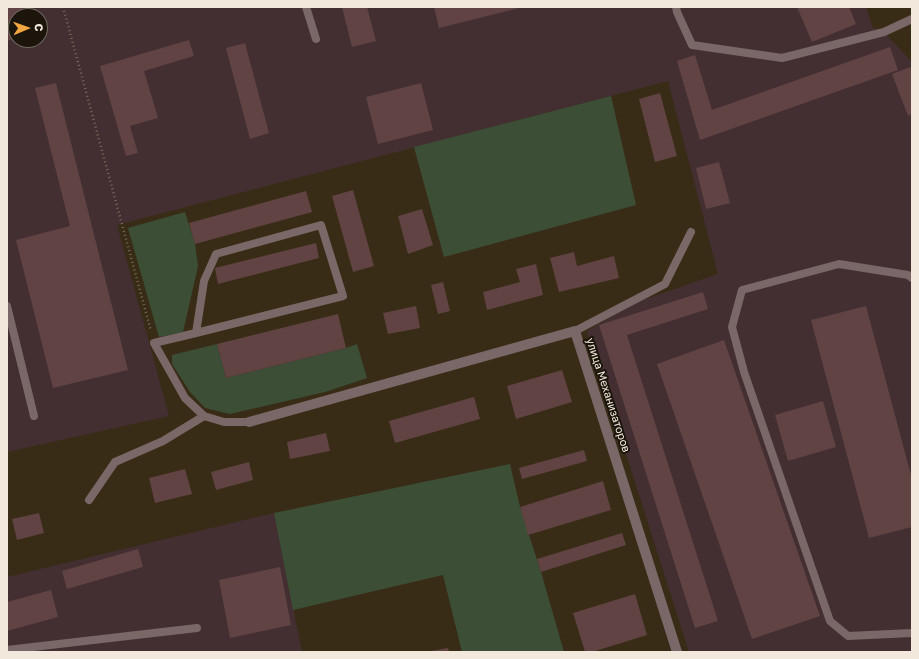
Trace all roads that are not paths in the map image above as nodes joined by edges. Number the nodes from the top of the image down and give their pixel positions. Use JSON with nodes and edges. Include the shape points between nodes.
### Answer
{"nodes":[{"id":1,"x":306,"y":7,"type":"edge"},
{"id":2,"x":676,"y":7,"type":"edge"},
{"id":3,"x":912,"y":19,"type":"edge"},
{"id":4,"x":316,"y":39,"type":"dead end"},
{"id":5,"x":691,"y":232,"type":"dead end"},
{"id":6,"x":912,"y":278,"type":"edge"},
{"id":7,"x":7,"y":306,"type":"edge"},
{"id":8,"x":575,"y":331,"type":"junction"},
{"id":9,"x":196,"y":333,"type":"junction"},
{"id":10,"x":34,"y":416,"type":"dead end"},
{"id":11,"x":204,"y":416,"type":"junction"},
{"id":12,"x":249,"y":422,"type":"joint"},
{"id":13,"x":89,"y":500,"type":"dead end"},
{"id":14,"x":197,"y":628,"type":"dead end"},
{"id":15,"x":912,"y":633,"type":"edge"},
{"id":16,"x":7,"y":650,"type":"edge"},
{"id":17,"x":677,"y":652,"type":"edge"}],
"edges":[{"from":1,"to":4,"type":"lane"},
{"from":2,"to":3,"type":"lane","via":[[692,45],[782,58],[884,32]]},
{"from":5,"to":8,"type":"lane","via":[[665,284]]},
{"from":6,"to":15,"type":"lane","via":[[908,275],[839,264],[742,290],[732,327],[744,372],[830,621],[848,636]]},
{"from":7,"to":10,"type":"lane"},
{"from":8,"to":12,"type":"street","name":"улица Механизаторов"},
{"from":8,"to":17,"type":"street","name":"улица Механизаторов"},
{"from":9,"to":9,"type":"lane","via":[[343,296],[321,225],[216,254],[204,281]]},
{"from":9,"to":11,"type":"lane","via":[[154,343],[185,398]]},
{"from":11,"to":12,"type":"lane","via":[[224,422]]},
{"from":11,"to":13,"type":"lane","via":[[163,441],[115,462]]},
{"from":14,"to":16,"type":"lane"}]}
